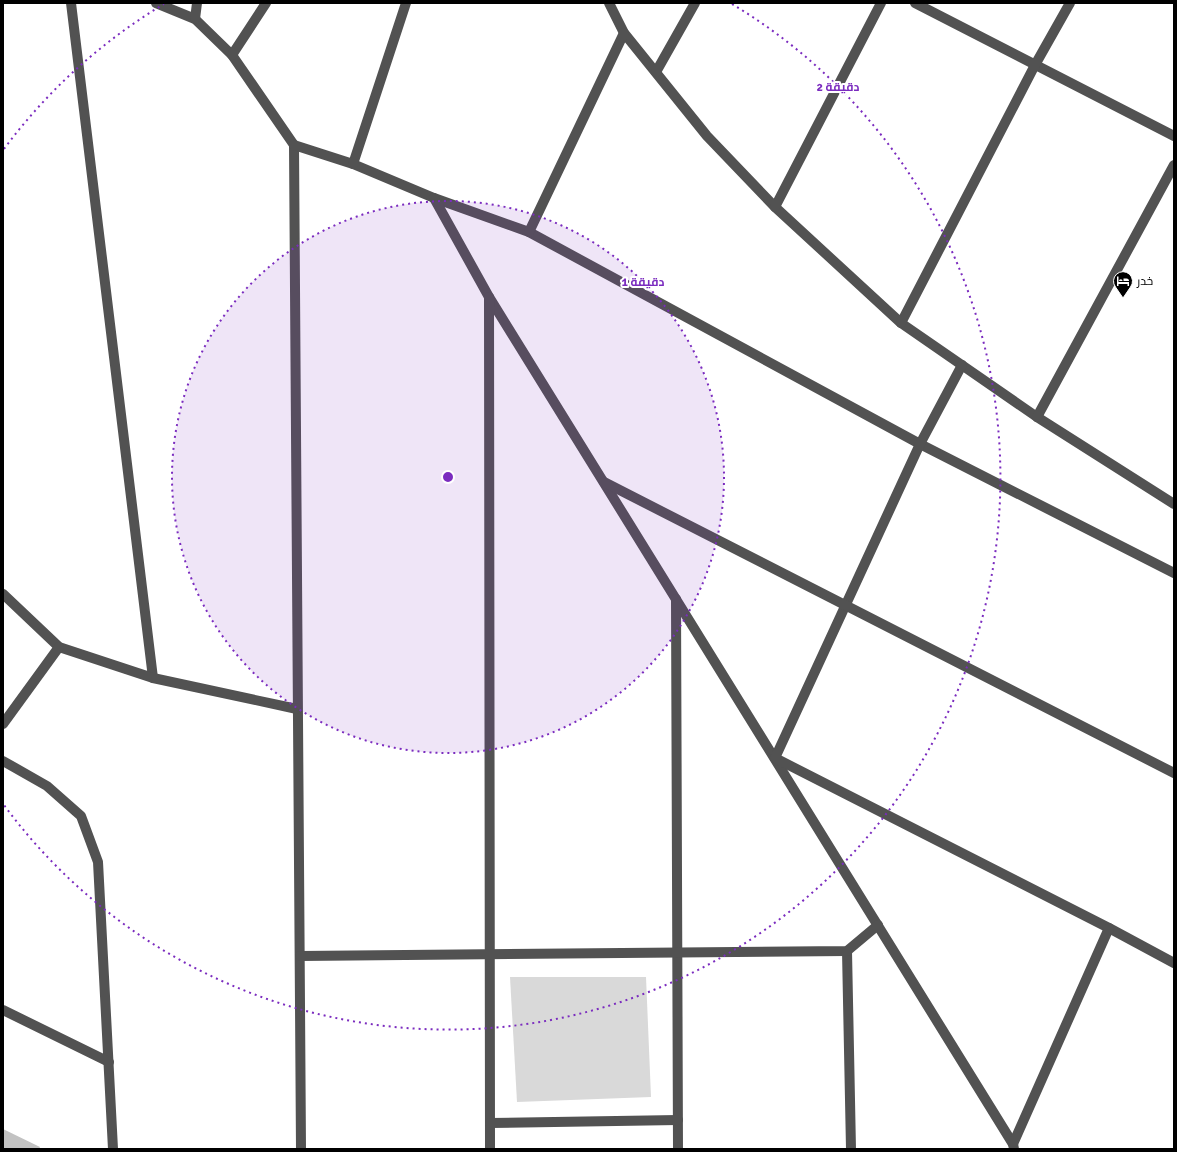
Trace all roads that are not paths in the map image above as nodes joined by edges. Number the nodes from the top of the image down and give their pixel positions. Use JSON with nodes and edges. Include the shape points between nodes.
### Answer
{"nodes":[{"id":1,"x":71,"y":3,"type":"edge"},
{"id":2,"x":156,"y":3,"type":"edge"},
{"id":3,"x":197,"y":3,"type":"edge"},
{"id":4,"x":266,"y":3,"type":"edge"},
{"id":5,"x":406,"y":3,"type":"edge"},
{"id":6,"x":609,"y":3,"type":"edge"},
{"id":7,"x":695,"y":3,"type":"edge"},
{"id":8,"x":881,"y":3,"type":"edge"},
{"id":9,"x":915,"y":3,"type":"edge"},
{"id":10,"x":1070,"y":3,"type":"edge"},
{"id":11,"x":195,"y":19,"type":"junction"},
{"id":12,"x":624,"y":33,"type":"junction"},
{"id":13,"x":232,"y":55,"type":"junction"},
{"id":14,"x":1035,"y":64,"type":"junction"},
{"id":15,"x":656,"y":72,"type":"junction"},
{"id":16,"x":1174,"y":136,"type":"edge"},
{"id":17,"x":294,"y":145,"type":"junction"},
{"id":18,"x":354,"y":164,"type":"junction"},
{"id":19,"x":1174,"y":165,"type":"edge"},
{"id":20,"x":434,"y":198,"type":"junction"},
{"id":21,"x":775,"y":207,"type":"junction"},
{"id":22,"x":529,"y":232,"type":"junction"},
{"id":23,"x":488,"y":296,"type":"junction"},
{"id":24,"x":901,"y":323,"type":"junction"},
{"id":25,"x":962,"y":365,"type":"junction"},
{"id":26,"x":1037,"y":417,"type":"junction"},
{"id":27,"x":920,"y":444,"type":"junction"},
{"id":28,"x":603,"y":481,"type":"junction"},
{"id":29,"x":1174,"y":504,"type":"edge"},
{"id":30,"x":1174,"y":573,"type":"edge"},
{"id":31,"x":3,"y":594,"type":"edge"},
{"id":32,"x":676,"y":598,"type":"junction"},
{"id":33,"x":846,"y":606,"type":"junction"},
{"id":34,"x":59,"y":647,"type":"junction"},
{"id":35,"x":153,"y":678,"type":"junction"},
{"id":36,"x":296,"y":709,"type":"junction"},
{"id":37,"x":3,"y":724,"type":"edge"},
{"id":38,"x":775,"y":758,"type":"junction"},
{"id":39,"x":3,"y":761,"type":"edge"},
{"id":40,"x":1174,"y":773,"type":"edge"},
{"id":41,"x":878,"y":925,"type":"junction"},
{"id":42,"x":1109,"y":928,"type":"junction"},
{"id":43,"x":847,"y":951,"type":"junction"},
{"id":44,"x":676,"y":952,"type":"junction"},
{"id":45,"x":488,"y":954,"type":"junction"},
{"id":46,"x":300,"y":956,"type":"junction"},
{"id":47,"x":1174,"y":963,"type":"edge"},
{"id":48,"x":3,"y":1010,"type":"edge"},
{"id":49,"x":109,"y":1062,"type":"junction"},
{"id":50,"x":678,"y":1120,"type":"junction"},
{"id":51,"x":490,"y":1123,"type":"junction"},
{"id":52,"x":1014,"y":1147,"type":"edge"},
{"id":53,"x":113,"y":1149,"type":"edge"},
{"id":54,"x":301,"y":1149,"type":"edge"},
{"id":55,"x":490,"y":1149,"type":"edge"},
{"id":56,"x":678,"y":1149,"type":"edge"},
{"id":57,"x":851,"y":1149,"type":"edge"}],
"edges":[{"from":1,"to":35,"type":"street"},
{"from":2,"to":11,"type":"street"},
{"from":3,"to":11,"type":"street"},
{"from":4,"to":13,"type":"street"},
{"from":5,"to":18,"type":"street"},
{"from":6,"to":12,"type":"street"},
{"from":7,"to":15,"type":"street"},
{"from":8,"to":21,"type":"street"},
{"from":9,"to":14,"type":"street"},
{"from":10,"to":14,"type":"street"},
{"from":11,"to":13,"type":"street"},
{"from":12,"to":15,"type":"street"},
{"from":12,"to":22,"type":"street"},
{"from":13,"to":17,"type":"street"},
{"from":14,"to":16,"type":"street"},
{"from":14,"to":24,"type":"street"},
{"from":15,"to":21,"type":"street","via":[[707,136]]},
{"from":17,"to":18,"type":"street"},
{"from":17,"to":36,"type":"street"},
{"from":18,"to":20,"type":"street"},
{"from":19,"to":26,"type":"street"},
{"from":20,"to":22,"type":"street"},
{"from":20,"to":23,"type":"street"},
{"from":21,"to":24,"type":"street"},
{"from":22,"to":27,"type":"street"},
{"from":23,"to":28,"type":"street"},
{"from":23,"to":45,"type":"street"},
{"from":24,"to":25,"type":"street"},
{"from":25,"to":26,"type":"street"},
{"from":25,"to":27,"type":"street"},
{"from":26,"to":29,"type":"street"},
{"from":27,"to":30,"type":"street"},
{"from":27,"to":33,"type":"street"},
{"from":28,"to":32,"type":"street"},
{"from":28,"to":33,"type":"street"},
{"from":31,"to":34,"type":"street"},
{"from":32,"to":38,"type":"street"},
{"from":32,"to":44,"type":"street"},
{"from":33,"to":38,"type":"street"},
{"from":33,"to":40,"type":"street"},
{"from":34,"to":35,"type":"street"},
{"from":34,"to":37,"type":"street"},
{"from":35,"to":36,"type":"street"},
{"from":36,"to":46,"type":"street"},
{"from":38,"to":41,"type":"street"},
{"from":38,"to":42,"type":"street"},
{"from":39,"to":49,"type":"street","via":[[47,786],[81,816],[98,862]]},
{"from":41,"to":43,"type":"street"},
{"from":41,"to":52,"type":"street"},
{"from":42,"to":47,"type":"street"},
{"from":42,"to":52,"type":"street"},
{"from":43,"to":44,"type":"street"},
{"from":43,"to":57,"type":"street"},
{"from":44,"to":45,"type":"street"},
{"from":44,"to":50,"type":"street"},
{"from":45,"to":46,"type":"street"},
{"from":45,"to":51,"type":"street"},
{"from":46,"to":54,"type":"street"},
{"from":48,"to":49,"type":"street"},
{"from":49,"to":53,"type":"street"},
{"from":50,"to":51,"type":"street"},
{"from":50,"to":56,"type":"street"},
{"from":51,"to":55,"type":"street"}]}
